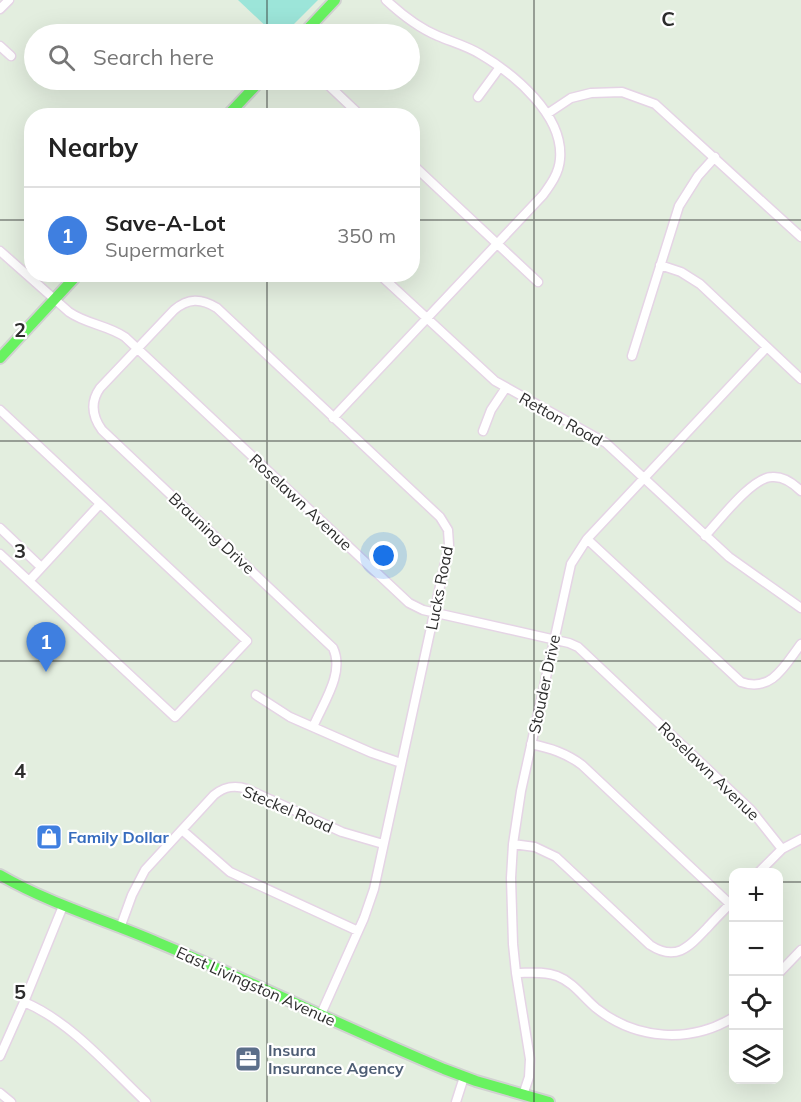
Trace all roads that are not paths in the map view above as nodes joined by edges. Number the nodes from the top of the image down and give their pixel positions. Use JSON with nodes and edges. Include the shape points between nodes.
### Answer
{"nodes":[{"id":1,"x":9,"y":0,"type":"edge"},
{"id":2,"x":335,"y":0,"type":"edge"},
{"id":3,"x":386,"y":0,"type":"edge"},
{"id":4,"x":0,"y":9,"type":"edge"},
{"id":5,"x":312,"y":24,"type":"edge"},
{"id":6,"x":418,"y":24,"type":"edge"},
{"id":7,"x":420,"y":26,"type":"edge"},
{"id":8,"x":0,"y":46,"type":"edge"},
{"id":9,"x":11,"y":56,"type":"dead end"},
{"id":10,"x":500,"y":67,"type":"junction"},
{"id":11,"x":252,"y":90,"type":"edge"},
{"id":12,"x":334,"y":90,"type":"edge"},
{"id":13,"x":478,"y":98,"type":"dead end"},
{"id":14,"x":235,"y":108,"type":"edge"},
{"id":15,"x":353,"y":108,"type":"edge"},
{"id":16,"x":547,"y":114,"type":"junction"},
{"id":17,"x":715,"y":157,"type":"junction"},
{"id":18,"x":420,"y":171,"type":"edge"},
{"id":19,"x":801,"y":237,"type":"edge"},
{"id":20,"x":497,"y":243,"type":"junction"},
{"id":21,"x":0,"y":251,"type":"edge"},
{"id":22,"x":660,"y":265,"type":"junction"},
{"id":23,"x":24,"y":273,"type":"edge"},
{"id":24,"x":34,"y":282,"type":"edge"},
{"id":25,"x":71,"y":282,"type":"edge"},
{"id":26,"x":388,"y":282,"type":"edge"},
{"id":27,"x":538,"y":282,"type":"dead end"},
{"id":28,"x":54,"y":300,"type":"junction"},
{"id":29,"x":426,"y":318,"type":"junction"},
{"id":30,"x":767,"y":347,"type":"junction"},
{"id":31,"x":138,"y":349,"type":"junction"},
{"id":32,"x":632,"y":356,"type":"dead end"},
{"id":33,"x":0,"y":358,"type":"edge"},
{"id":34,"x":801,"y":379,"type":"edge"},
{"id":35,"x":505,"y":389,"type":"junction"},
{"id":36,"x":0,"y":410,"type":"edge"},
{"id":37,"x":333,"y":418,"type":"junction"},
{"id":38,"x":483,"y":431,"type":"dead end"},
{"id":39,"x":644,"y":478,"type":"junction"},
{"id":40,"x":801,"y":491,"type":"edge"},
{"id":41,"x":100,"y":504,"type":"junction"},
{"id":42,"x":0,"y":528,"type":"edge"},
{"id":43,"x":705,"y":536,"type":"junction"},
{"id":44,"x":586,"y":539,"type":"junction"},
{"id":45,"x":0,"y":554,"type":"edge"},
{"id":46,"x":41,"y":567,"type":"junction"},
{"id":47,"x":29,"y":580,"type":"junction"},
{"id":48,"x":801,"y":608,"type":"edge"},
{"id":49,"x":434,"y":613,"type":"junction"},
{"id":50,"x":554,"y":640,"type":"junction"},
{"id":51,"x":801,"y":644,"type":"edge"},
{"id":52,"x":256,"y":695,"type":"dead end"},
{"id":53,"x":313,"y":727,"type":"junction"},
{"id":54,"x":531,"y":744,"type":"junction"},
{"id":55,"x":401,"y":763,"type":"junction"},
{"id":56,"x":182,"y":830,"type":"junction"},
{"id":57,"x":801,"y":838,"type":"edge"},
{"id":58,"x":383,"y":844,"type":"junction"},
{"id":59,"x":513,"y":844,"type":"junction"},
{"id":60,"x":782,"y":849,"type":"junction"},
{"id":61,"x":764,"y":868,"type":"edge"},
{"id":62,"x":0,"y":874,"type":"edge"},
{"id":63,"x":729,"y":899,"type":"edge"},
{"id":64,"x":729,"y":905,"type":"edge"},
{"id":65,"x":63,"y":906,"type":"junction"},
{"id":66,"x":120,"y":928,"type":"junction"},
{"id":67,"x":358,"y":931,"type":"junction"},
{"id":68,"x":801,"y":950,"type":"edge"},
{"id":69,"x":783,"y":969,"type":"edge"},
{"id":70,"x":516,"y":973,"type":"junction"},
{"id":71,"x":24,"y":1002,"type":"junction"},
{"id":72,"x":321,"y":1014,"type":"junction"},
{"id":73,"x":729,"y":1020,"type":"edge"},
{"id":74,"x":0,"y":1056,"type":"edge"},
{"id":75,"x":464,"y":1077,"type":"junction"},
{"id":76,"x":0,"y":1093,"type":"edge"},
{"id":77,"x":523,"y":1095,"type":"junction"},
{"id":78,"x":11,"y":1102,"type":"edge"},
{"id":79,"x":147,"y":1102,"type":"edge"},
{"id":80,"x":456,"y":1102,"type":"edge"},
{"id":81,"x":549,"y":1102,"type":"edge"}],
"edges":[{"from":1,"to":4,"type":"street"},
{"from":2,"to":5,"type":"main road"},
{"from":3,"to":6,"type":"street"},
{"from":7,"to":10,"type":"street"},
{"from":8,"to":9,"type":"street"},
{"from":10,"to":13,"type":"street"},
{"from":10,"to":16,"type":"street","via":[[529,90]]},
{"from":11,"to":14,"type":"main road"},
{"from":12,"to":15,"type":"street"},
{"from":16,"to":17,"type":"street","via":[[571,98],[591,93],[631,95],[655,104]]},
{"from":16,"to":20,"type":"street","via":[[557,135],[560,158],[555,178]]},
{"from":17,"to":19,"type":"street"},
{"from":17,"to":22,"type":"street","via":[[679,206]]},
{"from":18,"to":20,"type":"street"},
{"from":20,"to":27,"type":"street"},
{"from":20,"to":29,"type":"street"},
{"from":21,"to":23,"type":"street","name":"Roselawn Avenue"},
{"from":22,"to":30,"type":"street","via":[[695,280]]},
{"from":22,"to":32,"type":"street"},
{"from":24,"to":28,"type":"street","name":"Roselawn Avenue"},
{"from":25,"to":28,"type":"main road"},
{"from":26,"to":29,"type":"street","name":"Retton Road"},
{"from":28,"to":31,"type":"street","name":"Roselawn Avenue","via":[[79,319],[117,331]]},
{"from":28,"to":33,"type":"main road"},
{"from":29,"to":35,"type":"street","name":"Retton Road"},
{"from":29,"to":37,"type":"street"},
{"from":30,"to":34,"type":"street"},
{"from":30,"to":39,"type":"street","name":"Stouder Drive"},
{"from":31,"to":37,"type":"street","name":"Lucks Road","via":[[178,307],[191,300],[203,301],[217,308]]},
{"from":31,"to":49,"type":"street","name":"Roselawn Avenue","via":[[409,603]]},
{"from":31,"to":53,"type":"street","name":"Brauning Drive","via":[[96,394],[94,417],[102,430],[333,648],[337,656],[336,674]]},
{"from":35,"to":38,"type":"street"},
{"from":35,"to":39,"type":"street","name":"Retton Road","via":[[602,440]]},
{"from":36,"to":41,"type":"street"},
{"from":37,"to":49,"type":"street","name":"Lucks Road","via":[[448,530],[449,545]]},
{"from":39,"to":43,"type":"street","name":"Retton Road"},
{"from":39,"to":44,"type":"street","name":"Stouder Drive"},
{"from":40,"to":43,"type":"street","via":[[788,480],[765,478],[751,487]]},
{"from":41,"to":46,"type":"street"},
{"from":41,"to":47,"type":"street","via":[[247,641],[175,717]]},
{"from":42,"to":46,"type":"street"},
{"from":43,"to":48,"type":"street","name":"Retton Road"},
{"from":44,"to":50,"type":"street","name":"Stouder Drive","via":[[571,564]]},
{"from":44,"to":51,"type":"street","via":[[741,682],[766,683],[780,672]]},
{"from":45,"to":47,"type":"street"},
{"from":46,"to":47,"type":"street"},
{"from":49,"to":50,"type":"street","name":"Roselawn Avenue"},
{"from":49,"to":55,"type":"street","name":"Lucks Road"},
{"from":50,"to":54,"type":"street","name":"Stouder Drive"},
{"from":50,"to":60,"type":"street","name":"Roselawn Avenue","via":[[584,652],[736,795]]},
{"from":52,"to":53,"type":"street"},
{"from":53,"to":55,"type":"street"},
{"from":54,"to":59,"type":"street","name":"Stouder Drive"},
{"from":54,"to":63,"type":"street","via":[[558,750],[582,765]]},
{"from":55,"to":58,"type":"street","name":"Lucks Road"},
{"from":56,"to":58,"type":"street","name":"Steckel Road","via":[[214,795],[224,788],[236,787],[342,832]]},
{"from":56,"to":66,"type":"street","name":"Steckel Road","via":[[145,870]]},
{"from":56,"to":67,"type":"street","via":[[230,872]]},
{"from":57,"to":60,"type":"street"},
{"from":58,"to":67,"type":"street","name":"Lucks Road","via":[[374,889]]},
{"from":59,"to":64,"type":"street","via":[[535,847],[556,857],[650,945],[664,952],[686,948]]},
{"from":59,"to":70,"type":"street","name":"Stouder Drive","via":[[511,912]]},
{"from":60,"to":61,"type":"street"},
{"from":62,"to":65,"type":"main road","name":"East Livingston Avenue"},
{"from":65,"to":66,"type":"main road","name":"East Livingston Avenue"},
{"from":65,"to":71,"type":"street"},
{"from":66,"to":72,"type":"main road","name":"East Livingston Avenue"},
{"from":67,"to":72,"type":"street","name":"Lucks Road"},
{"from":68,"to":69,"type":"street"},
{"from":70,"to":73,"type":"street","via":[[556,976],[608,1017],[642,1032],[682,1035]]},
{"from":70,"to":77,"type":"street","name":"Stouder Drive","via":[[530,1050],[529,1077]]},
{"from":71,"to":74,"type":"street"},
{"from":71,"to":79,"type":"street","via":[[63,1024]]},
{"from":72,"to":75,"type":"main road","name":"East Livingston Avenue"},
{"from":75,"to":77,"type":"main road","name":"East Livingston Avenue"},
{"from":75,"to":80,"type":"street"},
{"from":76,"to":78,"type":"street"},
{"from":77,"to":81,"type":"main road","name":"East Livingston Avenue"}]}
